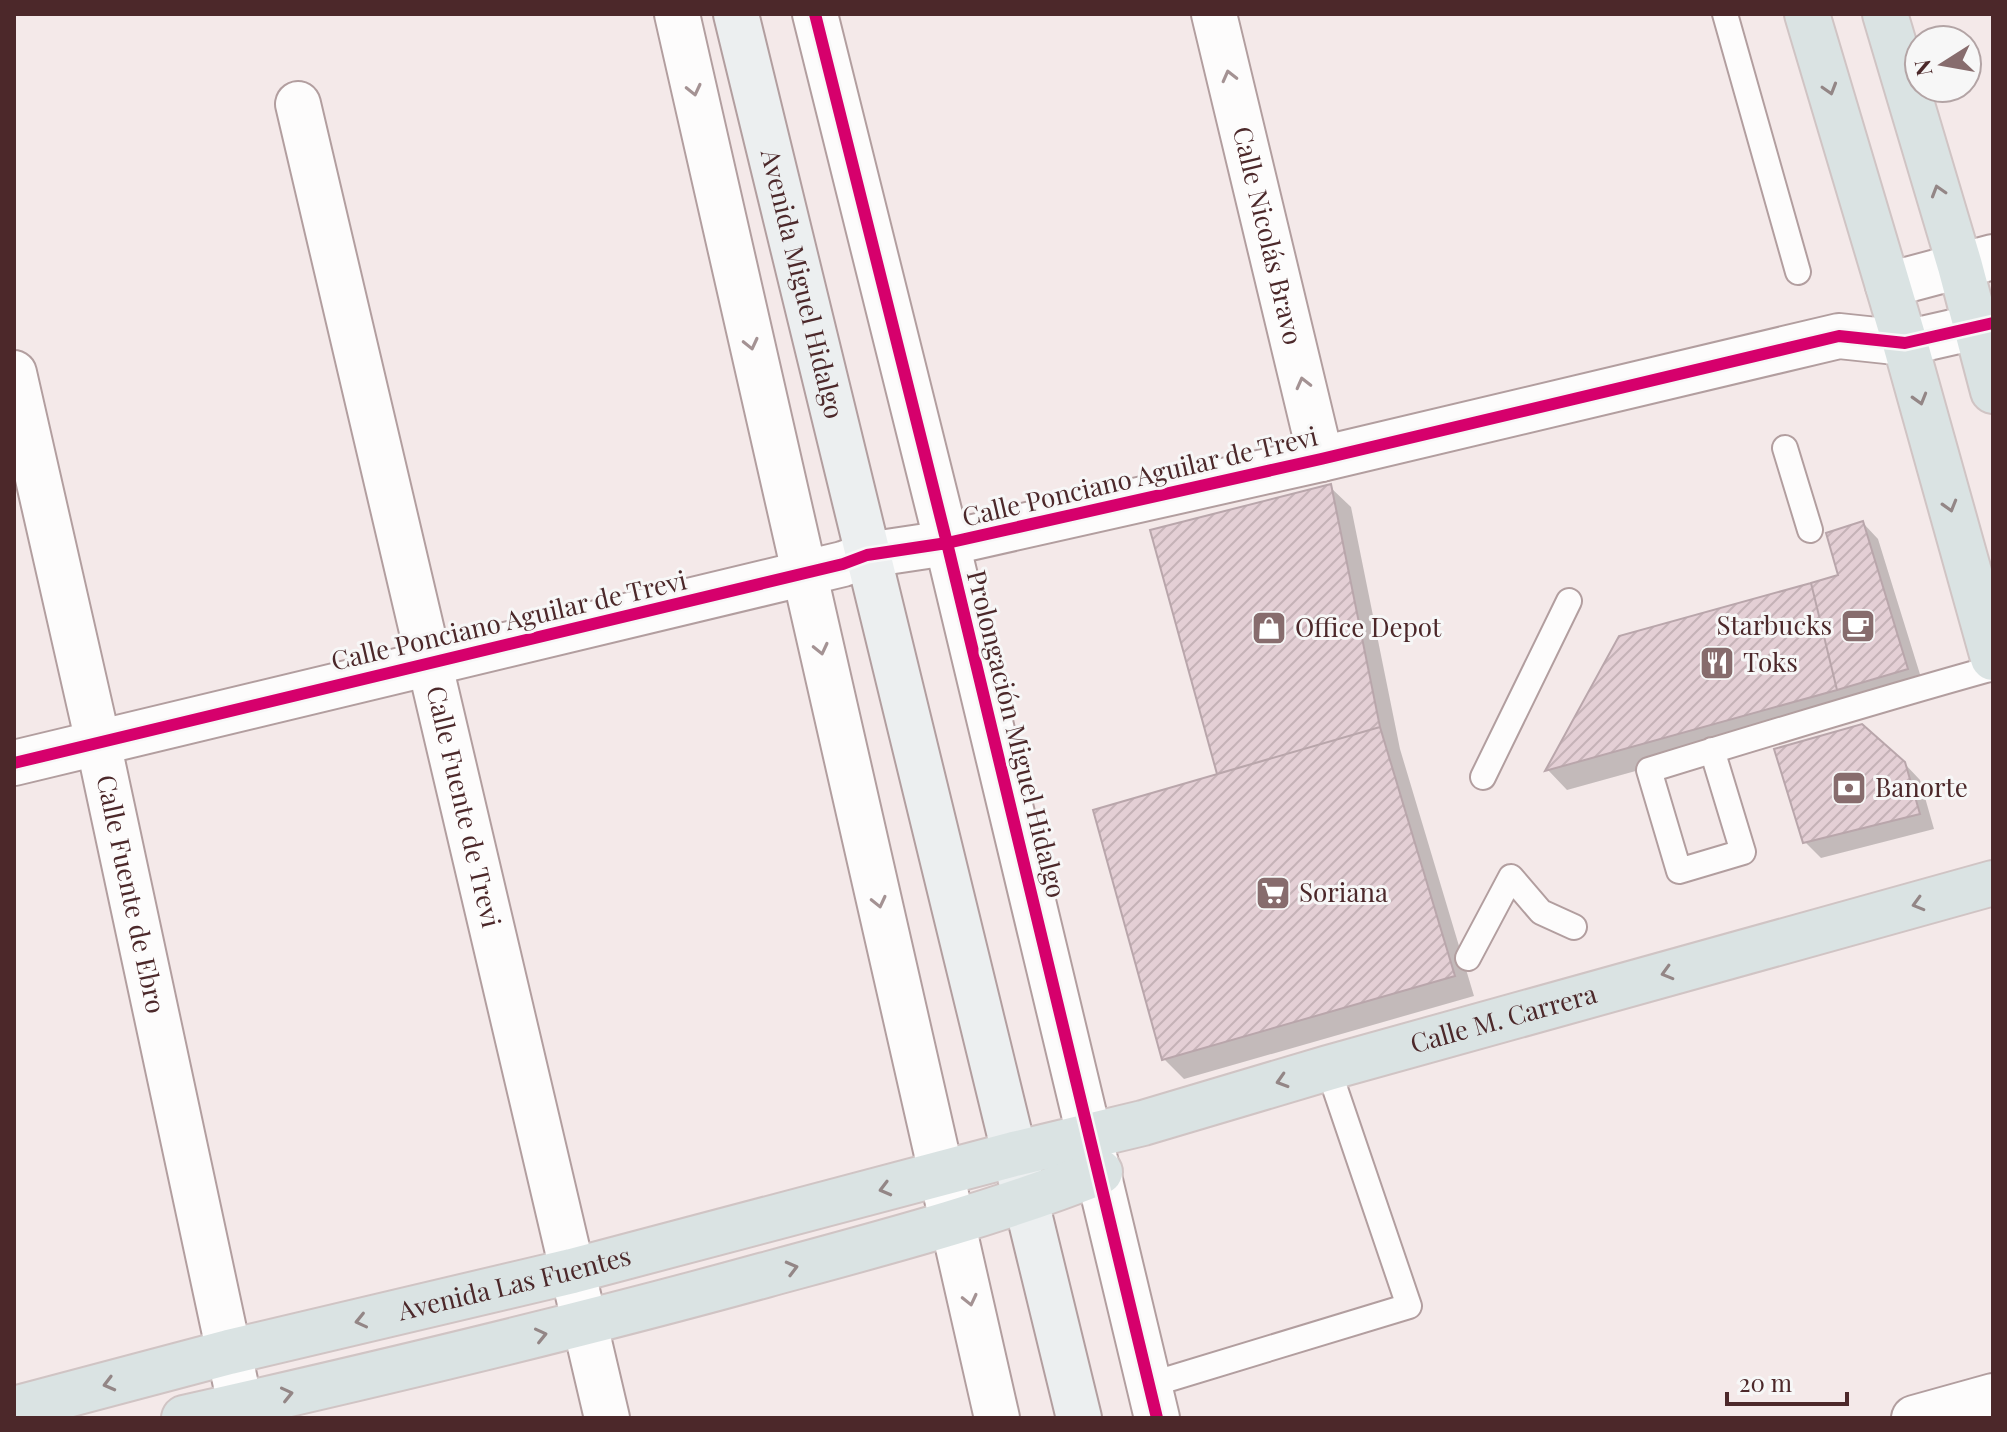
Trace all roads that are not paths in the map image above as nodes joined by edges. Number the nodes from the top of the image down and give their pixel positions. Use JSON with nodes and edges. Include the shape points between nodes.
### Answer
{"nodes":[{"id":1,"x":677,"y":14,"type":"edge"},
{"id":2,"x":736,"y":14,"type":"edge"},
{"id":3,"x":815,"y":14,"type":"edge"},
{"id":4,"x":1214,"y":14,"type":"edge"},
{"id":5,"x":1725,"y":14,"type":"edge"},
{"id":6,"x":1807,"y":14,"type":"edge"},
{"id":7,"x":1885,"y":14,"type":"edge"},
{"id":8,"x":298,"y":104,"type":"dead end"},
{"id":9,"x":1977,"y":262,"type":"edge"},
{"id":10,"x":1798,"y":272,"type":"dead end"},
{"id":11,"x":1888,"y":285,"type":"junction"},
{"id":12,"x":1984,"y":326,"type":"edge"},
{"id":13,"x":1905,"y":343,"type":"junction"},
{"id":14,"x":14,"y":373,"type":"edge"},
{"id":15,"x":1993,"y":391,"type":"edge"},
{"id":16,"x":1785,"y":448,"type":"dead end"},
{"id":17,"x":1321,"y":459,"type":"junction"},
{"id":18,"x":1810,"y":530,"type":"dead end"},
{"id":19,"x":947,"y":543,"type":"junction"},
{"id":20,"x":867,"y":555,"type":"junction"},
{"id":21,"x":803,"y":573,"type":"junction"},
{"id":22,"x":1569,"y":601,"type":"dead end"},
{"id":23,"x":1993,"y":658,"type":"edge"},
{"id":24,"x":428,"y":663,"type":"junction"},
{"id":25,"x":1993,"y":668,"type":"edge"},
{"id":26,"x":98,"y":742,"type":"junction"},
{"id":27,"x":1712,"y":750,"type":"junction"},
{"id":28,"x":14,"y":763,"type":"edge"},
{"id":29,"x":1483,"y":777,"type":"dead end"},
{"id":30,"x":1993,"y":883,"type":"edge"},
{"id":31,"x":1574,"y":927,"type":"dead end"},
{"id":32,"x":1468,"y":958,"type":"dead end"},
{"id":33,"x":1328,"y":1068,"type":"junction"},
{"id":34,"x":1014,"y":1154,"type":"junction"},
{"id":35,"x":1095,"y":1154,"type":"junction"},
{"id":36,"x":942,"y":1174,"type":"junction"},
{"id":37,"x":1026,"y":1201,"type":"junction"},
{"id":38,"x":953,"y":1224,"type":"junction"},
{"id":39,"x":572,"y":1271,"type":"junction"},
{"id":40,"x":585,"y":1325,"type":"junction"},
{"id":41,"x":229,"y":1352,"type":"junction"},
{"id":42,"x":1993,"y":1396,"type":"edge"},
{"id":43,"x":1153,"y":1402,"type":"edge"},
{"id":44,"x":14,"y":1409,"type":"edge"},
{"id":45,"x":241,"y":1412,"type":"edge"},
{"id":46,"x":184,"y":1418,"type":"edge"},
{"id":47,"x":607,"y":1418,"type":"edge"},
{"id":48,"x":997,"y":1418,"type":"edge"},
{"id":49,"x":1079,"y":1418,"type":"edge"},
{"id":50,"x":1914,"y":1418,"type":"edge"}],
"edges":[{"from":1,"to":21,"type":"street","one_way":true},
{"from":2,"to":20,"type":"main road","name":"Avenida Miguel Hidalgo"},
{"from":3,"to":19,"type":"street","name":"Prolongación Miguel Hidalgo"},
{"from":17,"to":4,"type":"street","name":"Calle Nicolás Bravo","one_way":true},
{"from":5,"to":10,"type":"lane"},
{"from":6,"to":11,"type":"main road","one_way":true},
{"from":9,"to":7,"type":"main road","one_way":true},
{"from":8,"to":24,"type":"street","name":"Calle Fuente de Trevi"},
{"from":9,"to":11,"type":"street"},
{"from":9,"to":12,"type":"main road"},
{"from":11,"to":13,"type":"main road"},
{"from":12,"to":13,"type":"street","name":"Calle Ponciano Aguilar de Trevi"},
{"from":12,"to":15,"type":"main road"},
{"from":13,"to":17,"type":"street","name":"Calle Ponciano Aguilar de Trevi","via":[[1839,336]]},
{"from":13,"to":23,"type":"main road","one_way":true},
{"from":14,"to":26,"type":"street","name":"Calle Fuente de Ebro"},
{"from":16,"to":18,"type":"lane"},
{"from":17,"to":19,"type":"street","name":"Calle Ponciano Aguilar de Trevi"},
{"from":19,"to":20,"type":"street","name":"Calle Ponciano Aguilar de Trevi"},
{"from":19,"to":35,"type":"street","name":"Prolongación Miguel Hidalgo"},
{"from":20,"to":21,"type":"street","name":"Calle Ponciano Aguilar de Trevi"},
{"from":20,"to":34,"type":"main road"},
{"from":21,"to":24,"type":"street","name":"Calle Ponciano Aguilar de Trevi"},
{"from":21,"to":36,"type":"street","one_way":true},
{"from":22,"to":29,"type":"lane"},
{"from":24,"to":26,"type":"street","name":"Calle Ponciano Aguilar de Trevi"},
{"from":24,"to":39,"type":"street","name":"Calle Fuente de Trevi"},
{"from":25,"to":27,"type":"lane"},
{"from":26,"to":28,"type":"street","name":"Calle Ponciano Aguilar de Trevi"},
{"from":26,"to":41,"type":"street","name":"Calle Fuente de Ebro"},
{"from":27,"to":27,"type":"lane","via":[[1649,770],[1679,871],[1743,852]]},
{"from":30,"to":33,"type":"main road","name":"Calle M. Carrera","one_way":true},
{"from":31,"to":32,"type":"lane","via":[[1541,912],[1511,877]]},
{"from":33,"to":35,"type":"main road","name":"Calle M. Carrera","one_way":true,"via":[[1143,1123]]},
{"from":33,"to":43,"type":"lane","via":[[1409,1306]]},
{"from":34,"to":35,"type":"main road","name":"Calle M. Carrera"},
{"from":34,"to":36,"type":"main road","name":"Avenida Las Fuentes"},
{"from":34,"to":37,"type":"main road"},
{"from":35,"to":37,"type":"main road","name":"Calle M. Carrera"},
{"from":35,"to":43,"type":"street","name":"Prolongación Miguel Hidalgo"},
{"from":36,"to":38,"type":"street"},
{"from":36,"to":39,"type":"main road","name":"Avenida Las Fuentes","one_way":true},
{"from":37,"to":38,"type":"main road","name":"Avenida Las Fuentes"},
{"from":37,"to":49,"type":"main road"},
{"from":40,"to":38,"type":"main road","name":"Avenida Las Fuentes","one_way":true},
{"from":38,"to":48,"type":"street","one_way":true},
{"from":39,"to":40,"type":"street","name":"Calle Fuente de Trevi"},
{"from":39,"to":41,"type":"main road","name":"Avenida Las Fuentes","one_way":true},
{"from":45,"to":40,"type":"main road","name":"Avenida Las Fuentes","one_way":true},
{"from":40,"to":47,"type":"street","name":"Calle Fuente de Trevi"},
{"from":41,"to":44,"type":"main road","name":"Avenida Las Fuentes","one_way":true},
{"from":41,"to":45,"type":"street","name":"Calle Fuente de Ebro"},
{"from":42,"to":50,"type":"street"},
{"from":45,"to":46,"type":"main road","name":"Avenida Las Fuentes"}]}
